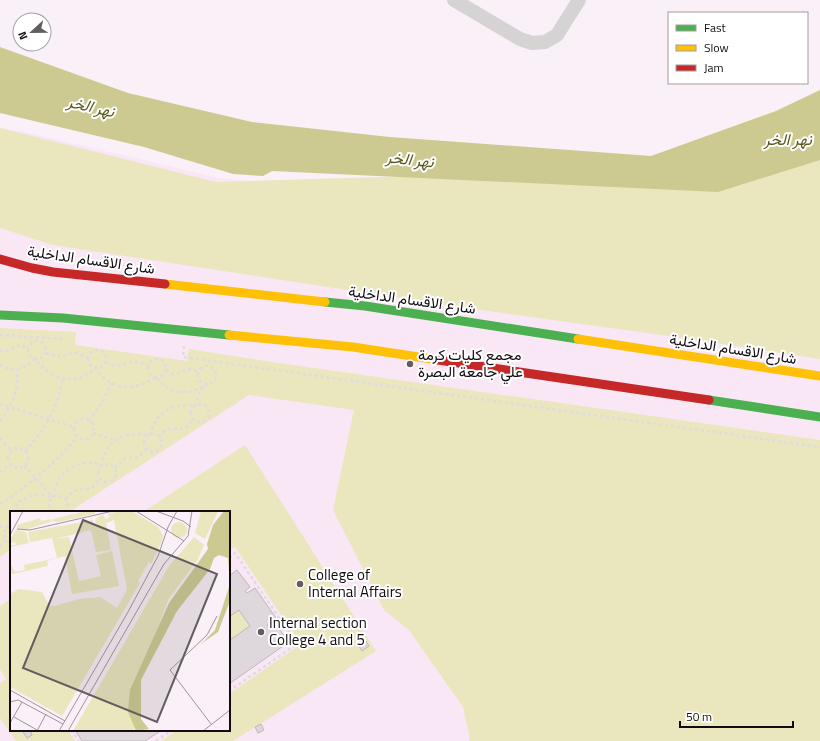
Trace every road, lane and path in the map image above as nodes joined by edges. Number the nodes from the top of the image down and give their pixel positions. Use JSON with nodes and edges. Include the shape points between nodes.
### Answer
{"nodes":[{"id":1,"x":454,"y":0,"type":"edge"},
{"id":2,"x":579,"y":0,"type":"edge"},
{"id":3,"x":0,"y":260,"type":"edge"},
{"id":4,"x":0,"y":315,"type":"edge"},
{"id":5,"x":186,"y":331,"type":"junction"},
{"id":6,"x":28,"y":348,"type":"junction"},
{"id":7,"x":0,"y":350,"type":"edge"},
{"id":8,"x":46,"y":353,"type":"junction"},
{"id":9,"x":88,"y":358,"type":"junction"},
{"id":10,"x":36,"y":359,"type":"junction"},
{"id":11,"x":210,"y":360,"type":"junction"},
{"id":12,"x":106,"y":362,"type":"junction"},
{"id":13,"x":0,"y":365,"type":"edge"},
{"id":14,"x":148,"y":366,"type":"junction"},
{"id":15,"x":209,"y":366,"type":"junction"},
{"id":16,"x":95,"y":368,"type":"junction"},
{"id":17,"x":17,"y":370,"type":"junction"},
{"id":18,"x":166,"y":370,"type":"junction"},
{"id":19,"x":199,"y":372,"type":"junction"},
{"id":20,"x":820,"y":376,"type":"edge"},
{"id":21,"x":156,"y":377,"type":"junction"},
{"id":22,"x":63,"y":379,"type":"junction"},
{"id":23,"x":112,"y":383,"type":"junction"},
{"id":24,"x":207,"y":384,"type":"junction"},
{"id":25,"x":0,"y":404,"type":"edge"},
{"id":26,"x":195,"y":406,"type":"junction"},
{"id":27,"x":10,"y":407,"type":"junction"},
{"id":28,"x":820,"y":417,"type":"edge"},
{"id":29,"x":193,"y":419,"type":"junction"},
{"id":30,"x":50,"y":420,"type":"junction"},
{"id":31,"x":0,"y":421,"type":"edge"},
{"id":32,"x":89,"y":421,"type":"junction"},
{"id":33,"x":74,"y":427,"type":"junction"},
{"id":34,"x":93,"y":433,"type":"junction"},
{"id":35,"x":150,"y":435,"type":"junction"},
{"id":36,"x":77,"y":437,"type":"junction"},
{"id":37,"x":159,"y":437,"type":"junction"},
{"id":38,"x":0,"y":438,"type":"edge"},
{"id":39,"x":115,"y":440,"type":"junction"},
{"id":40,"x":820,"y":447,"type":"edge"},
{"id":41,"x":146,"y":449,"type":"junction"},
{"id":42,"x":11,"y":450,"type":"junction"},
{"id":43,"x":25,"y":451,"type":"junction"},
{"id":44,"x":10,"y":464,"type":"junction"},
{"id":45,"x":102,"y":465,"type":"junction"},
{"id":46,"x":24,"y":466,"type":"junction"},
{"id":47,"x":115,"y":468,"type":"junction"},
{"id":48,"x":0,"y":472,"type":"edge"},
{"id":49,"x":35,"y":478,"type":"junction"},
{"id":50,"x":100,"y":479,"type":"junction"},
{"id":51,"x":53,"y":497,"type":"junction"},
{"id":52,"x":66,"y":499,"type":"junction"},
{"id":53,"x":0,"y":504,"type":"edge"},
{"id":54,"x":12,"y":511,"type":"edge"},
{"id":55,"x":52,"y":511,"type":"edge"},
{"id":56,"x":65,"y":511,"type":"edge"},
{"id":57,"x":10,"y":513,"type":"edge"},
{"id":58,"x":0,"y":526,"type":"edge"},
{"id":59,"x":9,"y":527,"type":"edge"},
{"id":60,"x":6,"y":540,"type":"junction"},
{"id":61,"x":10,"y":542,"type":"edge"},
{"id":62,"x":0,"y":547,"type":"edge"},
{"id":63,"x":230,"y":557,"type":"edge"},
{"id":64,"x":230,"y":689,"type":"edge"},
{"id":65,"x":72,"y":731,"type":"edge"},
{"id":66,"x":171,"y":731,"type":"edge"},
{"id":67,"x":79,"y":741,"type":"edge"},
{"id":68,"x":156,"y":741,"type":"edge"}],
"edges":[{"from":1,"to":2,"type":"street","via":[[520,39],[532,43],[545,42],[556,35]]},
{"from":3,"to":20,"type":"street","name":"شارع الاقسام الداخلية","via":[[53,272],[365,306]]},
{"from":4,"to":5,"type":"street","via":[[63,318]]},
{"from":5,"to":11,"type":"path","via":[[183,357]]},
{"from":5,"to":28,"type":"street","via":[[353,348]]},
{"from":6,"to":7,"type":"path","via":[[19,345],[7,351]]},
{"from":6,"to":8,"type":"path","via":[[37,339],[45,345]]},
{"from":6,"to":10,"type":"path","via":[[29,354]]},
{"from":8,"to":9,"type":"path","via":[[60,357],[76,353]]},
{"from":8,"to":10,"type":"path"},
{"from":9,"to":12,"type":"path","via":[[92,352],[101,351]]},
{"from":9,"to":16,"type":"path","via":[[88,363]]},
{"from":10,"to":17,"type":"path"},
{"from":10,"to":22,"type":"path","via":[[47,371]]},
{"from":11,"to":15,"type":"path"},
{"from":11,"to":40,"type":"path"},
{"from":12,"to":14,"type":"path","via":[[119,366],[136,362]]},
{"from":12,"to":16,"type":"path","via":[[100,368]]},
{"from":13,"to":17,"type":"path"},
{"from":14,"to":18,"type":"path","via":[[153,359],[159,359],[164,362]]},
{"from":14,"to":21,"type":"path","via":[[149,372]]},
{"from":15,"to":19,"type":"path","via":[[203,366]]},
{"from":15,"to":24,"type":"path","via":[[216,371],[216,377],[213,382]]},
{"from":16,"to":22,"type":"path","via":[[80,378]]},
{"from":16,"to":23,"type":"path"},
{"from":17,"to":27,"type":"path","via":[[17,389]]},
{"from":18,"to":19,"type":"path","via":[[173,374],[190,368]]},
{"from":18,"to":21,"type":"path"},
{"from":19,"to":24,"type":"path","via":[[200,379]]},
{"from":21,"to":23,"type":"path","via":[[130,387]]},
{"from":21,"to":24,"type":"path","via":[[166,387],[178,392],[186,393]]},
{"from":22,"to":30,"type":"path"},
{"from":23,"to":32,"type":"path"},
{"from":24,"to":26,"type":"path","via":[[199,393]]},
{"from":25,"to":27,"type":"path"},
{"from":26,"to":29,"type":"path","via":[[191,412]]},
{"from":26,"to":29,"type":"path","via":[[205,406],[209,414],[202,422]]},
{"from":26,"to":35,"type":"path","via":[[180,406],[166,410],[152,427]]},
{"from":27,"to":30,"type":"path"},
{"from":27,"to":31,"type":"path"},
{"from":29,"to":37,"type":"path","via":[[186,428],[169,428]]},
{"from":30,"to":33,"type":"path"},
{"from":30,"to":43,"type":"path"},
{"from":32,"to":33,"type":"path","via":[[82,420]]},
{"from":32,"to":34,"type":"path","via":[[93,425]]},
{"from":33,"to":36,"type":"path"},
{"from":34,"to":36,"type":"path","via":[[90,438],[83,440]]},
{"from":34,"to":39,"type":"path"},
{"from":35,"to":37,"type":"path"},
{"from":35,"to":39,"type":"path","via":[[132,434]]},
{"from":35,"to":41,"type":"path","via":[[144,442]]},
{"from":36,"to":49,"type":"path","via":[[62,455]]},
{"from":37,"to":41,"type":"path","via":[[162,444],[160,449],[152,452]]},
{"from":38,"to":42,"type":"path"},
{"from":39,"to":45,"type":"path","via":[[106,451]]},
{"from":41,"to":47,"type":"path","via":[[134,459],[124,458]]},
{"from":42,"to":43,"type":"path","via":[[19,448]]},
{"from":42,"to":44,"type":"path","via":[[8,457]]},
{"from":43,"to":46,"type":"path","via":[[28,457]]},
{"from":44,"to":46,"type":"path","via":[[18,468]]},
{"from":44,"to":48,"type":"path"},
{"from":45,"to":47,"type":"path","via":[[110,464]]},
{"from":45,"to":50,"type":"path","via":[[98,472]]},
{"from":45,"to":51,"type":"path","via":[[89,462],[73,467],[60,478]]},
{"from":46,"to":49,"type":"path"},
{"from":47,"to":50,"type":"path","via":[[116,476],[112,481]]},
{"from":49,"to":51,"type":"path"},
{"from":49,"to":53,"type":"path"},
{"from":50,"to":52,"type":"path","via":[[92,488],[76,490]]},
{"from":51,"to":52,"type":"path","via":[[61,496]]},
{"from":51,"to":54,"type":"path","via":[[36,495],[20,501]]},
{"from":51,"to":55,"type":"path","via":[[49,505]]},
{"from":52,"to":56,"type":"path","via":[[68,506]]},
{"from":57,"to":59,"type":"path"},
{"from":58,"to":59,"type":"path"},
{"from":59,"to":60,"type":"path","via":[[4,535]]},
{"from":60,"to":61,"type":"path"},
{"from":60,"to":62,"type":"path"},
{"from":63,"to":64,"type":"path","via":[[235,553],[297,644]]},
{"from":65,"to":67,"type":"path"},
{"from":66,"to":68,"type":"path"}]}
